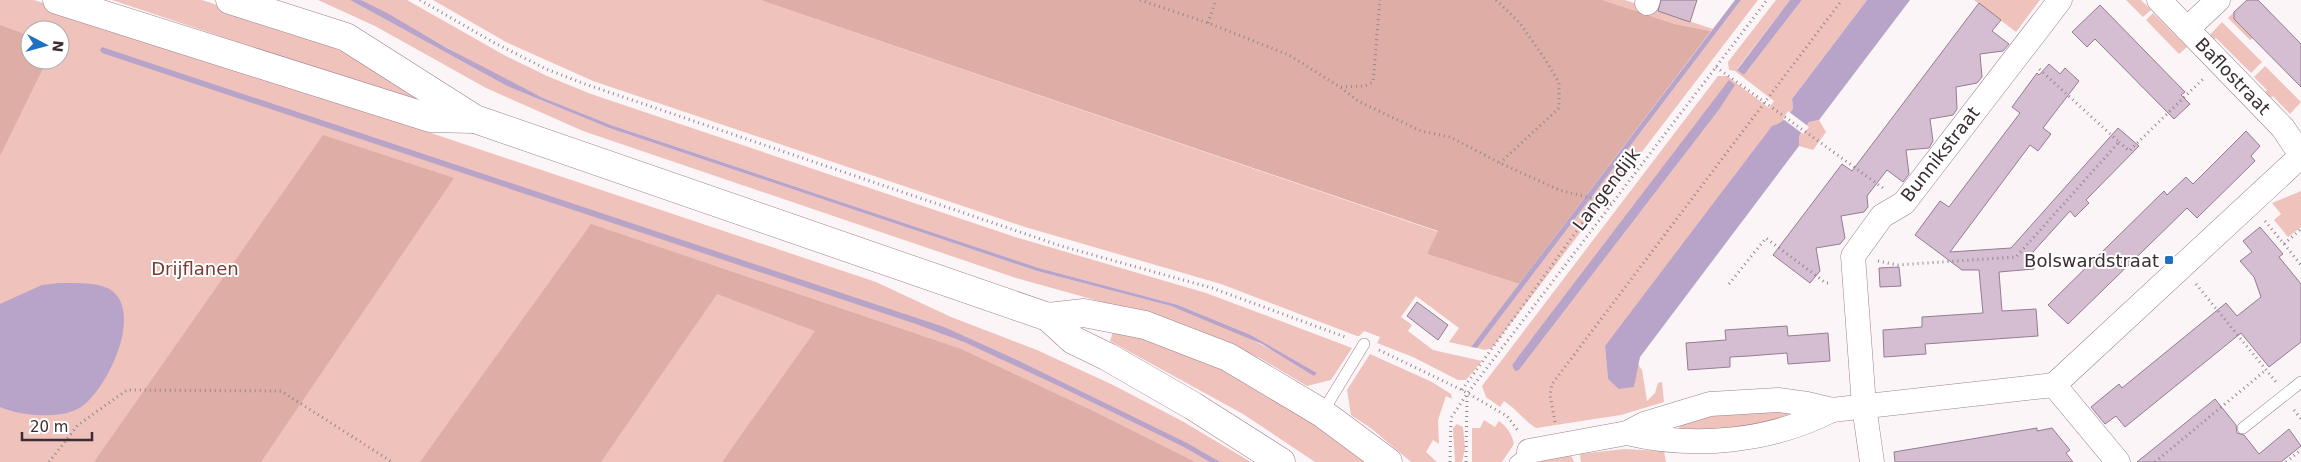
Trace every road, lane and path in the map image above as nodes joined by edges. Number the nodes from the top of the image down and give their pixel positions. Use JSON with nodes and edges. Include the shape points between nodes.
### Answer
{"nodes":[{"id":1,"x":57,"y":0,"type":"edge"},
{"id":2,"x":230,"y":0,"type":"edge"},
{"id":3,"x":420,"y":0,"type":"edge"},
{"id":4,"x":1140,"y":0,"type":"edge"},
{"id":5,"x":1216,"y":0,"type":"edge"},
{"id":6,"x":1380,"y":0,"type":"edge"},
{"id":7,"x":1496,"y":0,"type":"edge"},
{"id":8,"x":1767,"y":0,"type":"edge"},
{"id":9,"x":1842,"y":0,"type":"edge"},
{"id":10,"x":2060,"y":0,"type":"edge"},
{"id":11,"x":2159,"y":0,"type":"edge"},
{"id":12,"x":2218,"y":0,"type":"edge"},
{"id":13,"x":1208,"y":23,"type":"junction"},
{"id":14,"x":2187,"y":29,"type":"junction"},
{"id":15,"x":2020,"y":52,"type":"junction"},
{"id":16,"x":2219,"y":62,"type":"junction"},
{"id":17,"x":1716,"y":67,"type":"junction"},
{"id":18,"x":1340,"y":87,"type":"junction"},
{"id":19,"x":1765,"y":101,"type":"junction"},
{"id":20,"x":475,"y":119,"type":"junction"},
{"id":21,"x":2119,"y":142,"type":"junction"},
{"id":22,"x":2301,"y":156,"type":"edge"},
{"id":23,"x":1500,"y":163,"type":"junction"},
{"id":24,"x":2258,"y":196,"type":"junction"},
{"id":25,"x":1599,"y":200,"type":"junction"},
{"id":26,"x":1613,"y":204,"type":"junction"},
{"id":27,"x":1904,"y":204,"type":"junction"},
{"id":28,"x":2301,"y":230,"type":"edge"},
{"id":29,"x":2284,"y":244,"type":"junction"},
{"id":30,"x":1853,"y":256,"type":"junction"},
{"id":31,"x":2301,"y":265,"type":"edge"},
{"id":32,"x":2183,"y":267,"type":"junction"},
{"id":33,"x":1855,"y":282,"type":"junction"},
{"id":34,"x":1729,"y":284,"type":"dead end"},
{"id":35,"x":1048,"y":317,"type":"junction"},
{"id":36,"x":1364,"y":344,"type":"junction"},
{"id":37,"x":2266,"y":370,"type":"junction"},
{"id":38,"x":2301,"y":382,"type":"edge"},
{"id":39,"x":2054,"y":385,"type":"junction"},
{"id":40,"x":1462,"y":390,"type":"junction"},
{"id":41,"x":1467,"y":394,"type":"junction"},
{"id":42,"x":2286,"y":394,"type":"junction"},
{"id":43,"x":1864,"y":406,"type":"junction"},
{"id":44,"x":1832,"y":410,"type":"junction"},
{"id":45,"x":1322,"y":413,"type":"junction"},
{"id":46,"x":2243,"y":428,"type":"dead end"},
{"id":47,"x":1627,"y":433,"type":"junction"},
{"id":48,"x":1560,"y":444,"type":"junction"},
{"id":49,"x":2301,"y":450,"type":"edge"},
{"id":50,"x":1522,"y":456,"type":"edge"},
{"id":51,"x":49,"y":462,"type":"edge"},
{"id":52,"x":392,"y":462,"type":"edge"},
{"id":53,"x":1281,"y":462,"type":"edge"},
{"id":54,"x":1388,"y":462,"type":"edge"},
{"id":55,"x":1450,"y":462,"type":"edge"},
{"id":56,"x":1466,"y":462,"type":"edge"},
{"id":57,"x":1872,"y":462,"type":"edge"},
{"id":58,"x":2118,"y":462,"type":"edge"},
{"id":59,"x":2155,"y":462,"type":"edge"},
{"id":60,"x":2286,"y":462,"type":"edge"}],
"edges":[{"from":1,"to":20,"type":"main road","via":[[430,118]]},
{"from":2,"to":20,"type":"main road","via":[[346,38]]},
{"from":3,"to":36,"type":"path","via":[[546,69],[585,84],[1061,246],[1212,288]]},
{"from":4,"to":13,"type":"path"},
{"from":5,"to":13,"type":"path"},
{"from":6,"to":18,"type":"path","via":[[1373,82],[1365,86]]},
{"from":7,"to":23,"type":"path","via":[[1519,22],[1550,67],[1558,82],[1559,108]]},
{"from":8,"to":17,"type":"path","name":"Langendijk"},
{"from":9,"to":19,"type":"path"},
{"from":10,"to":15,"type":"street","name":"Bunnikstraat"},
{"from":11,"to":14,"type":"street","name":"Baflostraat"},
{"from":12,"to":14,"type":"street"},
{"from":13,"to":18,"type":"path","via":[[1289,55]]},
{"from":14,"to":16,"type":"street","name":"Baflostraat"},
{"from":15,"to":21,"type":"path"},
{"from":15,"to":27,"type":"street","name":"Bunnikstraat"},
{"from":16,"to":21,"type":"path","via":[[2129,151]]},
{"from":16,"to":22,"type":"street","name":"Baflostraat","via":[[2283,128]]},
{"from":17,"to":19,"type":"path"},
{"from":17,"to":26,"type":"path","name":"Langendijk"},
{"from":18,"to":23,"type":"path","via":[[1358,101],[1421,132],[1450,137]]},
{"from":19,"to":27,"type":"path"},
{"from":19,"to":48,"type":"path","via":[[1552,384],[1551,408]]},
{"from":20,"to":35,"type":"main road"},
{"from":21,"to":30,"type":"path","via":[[2016,257],[1896,265]]},
{"from":22,"to":24,"type":"street"},
{"from":23,"to":25,"type":"path","via":[[1559,190]]},
{"from":24,"to":29,"type":"path","via":[[2272,214],[2265,221]]},
{"from":24,"to":32,"type":"street"},
{"from":25,"to":26,"type":"path"},
{"from":25,"to":40,"type":"path"},
{"from":26,"to":41,"type":"path","name":"Langendijk"},
{"from":27,"to":30,"type":"street","name":"Bunnikstraat","via":[[1882,216]]},
{"from":28,"to":29,"type":"path"},
{"from":29,"to":31,"type":"path"},
{"from":30,"to":33,"type":"street"},
{"from":32,"to":37,"type":"path"},
{"from":32,"to":39,"type":"street"},
{"from":33,"to":34,"type":"path","via":[[1826,283],[1766,238]]},
{"from":33,"to":43,"type":"street"},
{"from":35,"to":45,"type":"main road","via":[[1084,313],[1145,325],[1228,357]]},
{"from":35,"to":53,"type":"main road","via":[[1073,340],[1193,406]]},
{"from":36,"to":40,"type":"path"},
{"from":36,"to":45,"type":"lane"},
{"from":37,"to":42,"type":"path"},
{"from":37,"to":59,"type":"path"},
{"from":38,"to":42,"type":"lane"},
{"from":39,"to":43,"type":"street"},
{"from":39,"to":58,"type":"street"},
{"from":40,"to":41,"type":"path"},
{"from":41,"to":50,"type":"path","via":[[1507,416],[1520,433]]},
{"from":41,"to":55,"type":"path","name":"Langendijk","via":[[1451,418]]},
{"from":41,"to":56,"type":"path"},
{"from":42,"to":46,"type":"lane"},
{"from":43,"to":44,"type":"street"},
{"from":43,"to":57,"type":"street"},
{"from":44,"to":47,"type":"street","via":[[1781,430],[1715,441],[1650,438]]},
{"from":44,"to":47,"type":"street","via":[[1778,400],[1718,404],[1659,419]]},
{"from":45,"to":54,"type":"main road"},
{"from":47,"to":48,"type":"street"},
{"from":48,"to":50,"type":"street"},
{"from":49,"to":60,"type":"path"},
{"from":51,"to":52,"type":"path","via":[[78,425],[127,390],[281,391]]}]}
